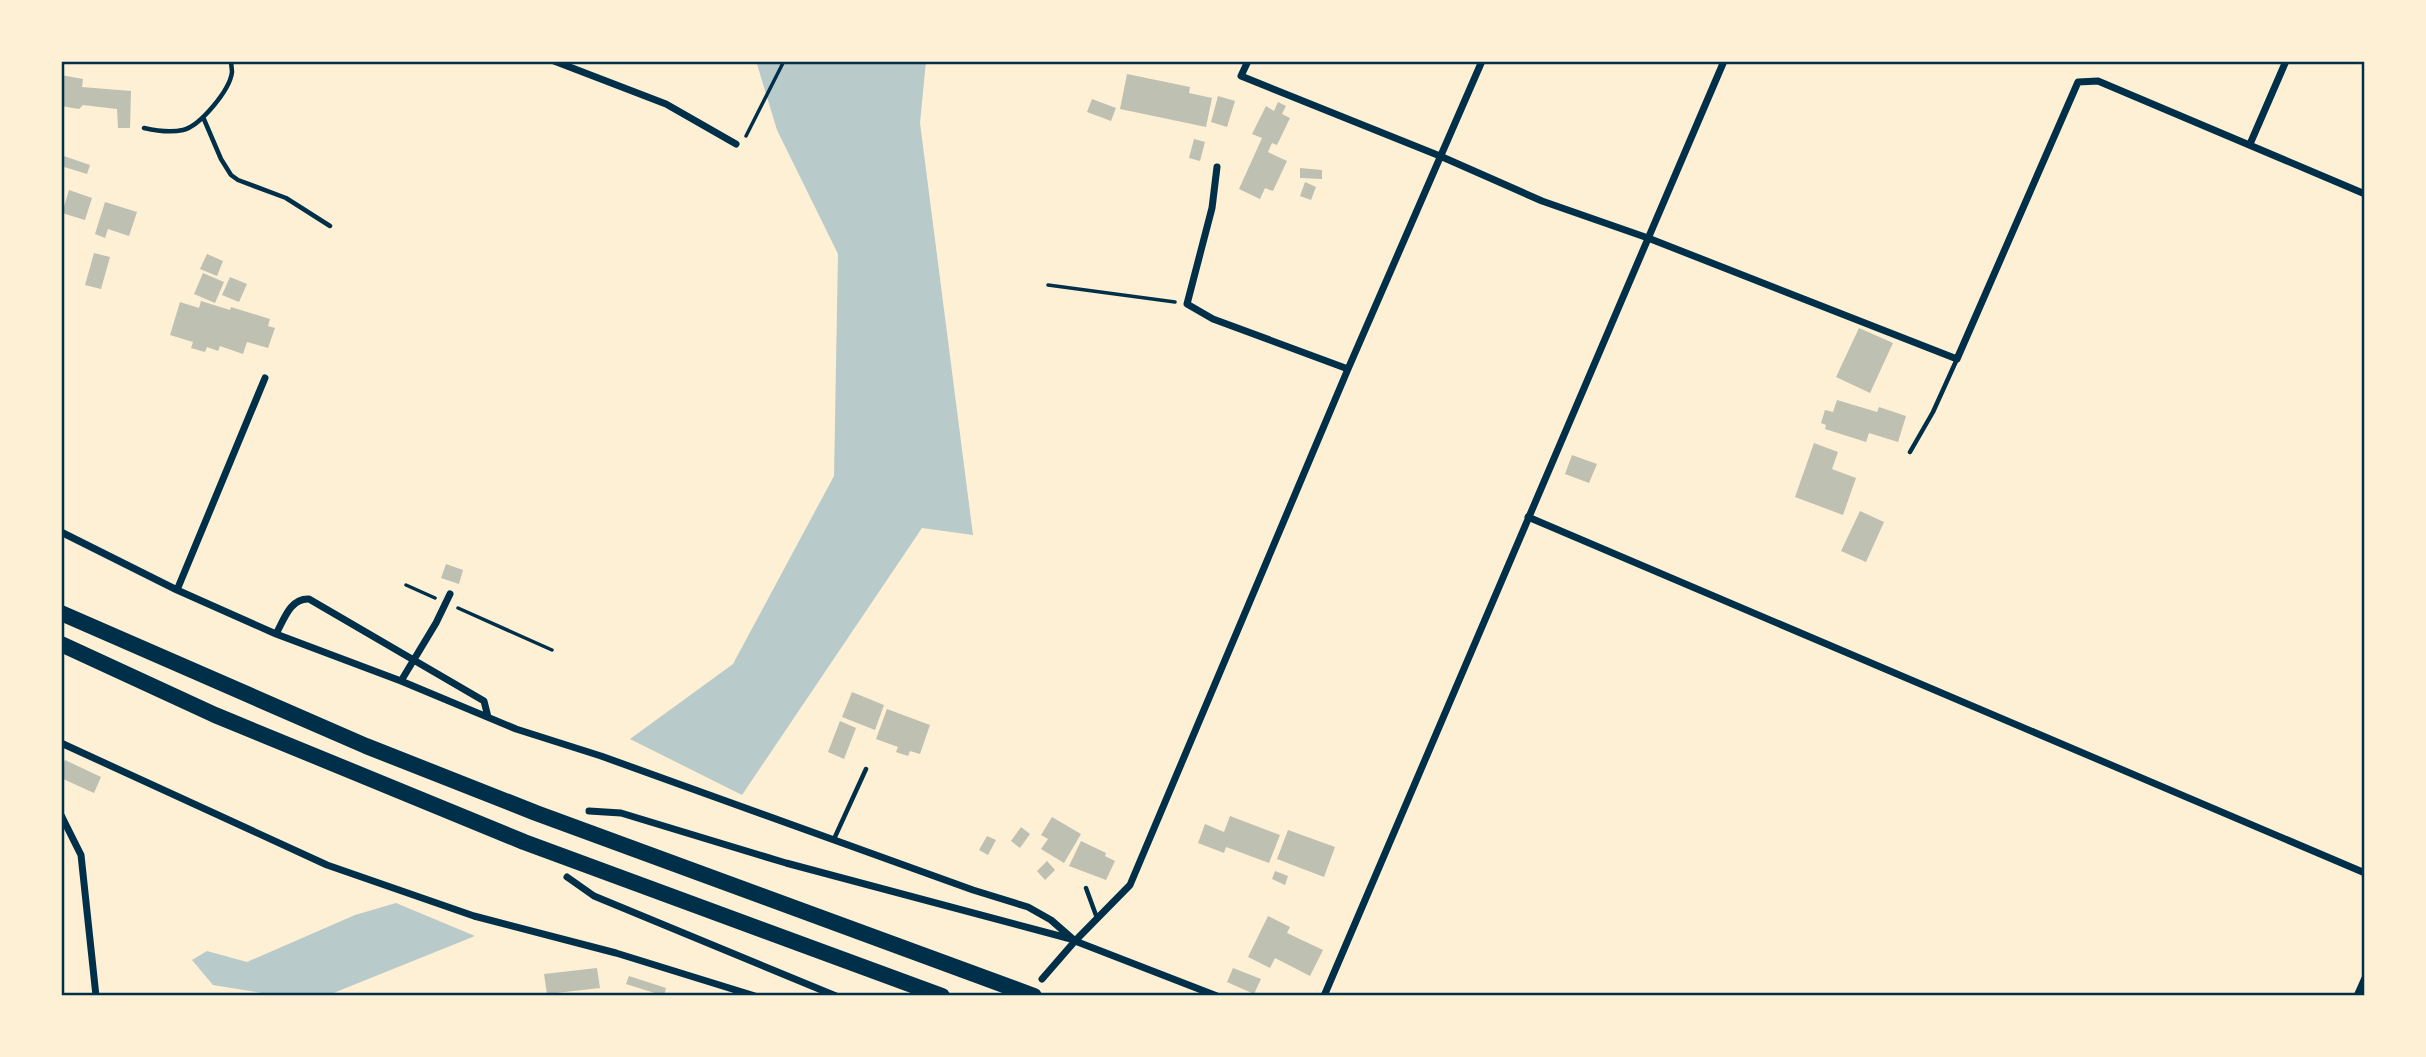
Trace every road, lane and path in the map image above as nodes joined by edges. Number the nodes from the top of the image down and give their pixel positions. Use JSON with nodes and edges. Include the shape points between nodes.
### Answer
{"nodes":[{"id":1,"x":231,"y":61,"type":"edge"},
{"id":2,"x":554,"y":61,"type":"edge"},
{"id":3,"x":784,"y":61,"type":"edge"},
{"id":4,"x":1248,"y":61,"type":"edge"},
{"id":5,"x":1482,"y":61,"type":"edge"},
{"id":6,"x":1724,"y":61,"type":"edge"},
{"id":7,"x":2286,"y":61,"type":"edge"},
{"id":8,"x":203,"y":117,"type":"junction"},
{"id":9,"x":144,"y":128,"type":"dead end"},
{"id":10,"x":736,"y":144,"type":"joint"},
{"id":11,"x":2250,"y":144,"type":"junction"},
{"id":12,"x":1440,"y":156,"type":"junction"},
{"id":13,"x":1217,"y":167,"type":"dead end"},
{"id":14,"x":2365,"y":194,"type":"edge"},
{"id":15,"x":330,"y":226,"type":"dead end"},
{"id":16,"x":1648,"y":238,"type":"junction"},
{"id":17,"x":1048,"y":285,"type":"dead end"},
{"id":18,"x":1187,"y":304,"type":"junction"},
{"id":19,"x":1957,"y":359,"type":"junction"},
{"id":20,"x":1348,"y":369,"type":"junction"},
{"id":21,"x":265,"y":378,"type":"dead end"},
{"id":22,"x":1910,"y":452,"type":"dead end"},
{"id":23,"x":1528,"y":517,"type":"junction"},
{"id":24,"x":61,"y":532,"type":"edge"},
{"id":25,"x":406,"y":584,"type":"dead end"},
{"id":26,"x":177,"y":590,"type":"junction"},
{"id":27,"x":450,"y":594,"type":"dead end"},
{"id":28,"x":446,"y":603,"type":"junction"},
{"id":29,"x":61,"y":613,"type":"edge"},
{"id":30,"x":276,"y":634,"type":"junction"},
{"id":31,"x":61,"y":644,"type":"edge"},
{"id":32,"x":552,"y":650,"type":"dead end"},
{"id":33,"x":414,"y":660,"type":"junction"},
{"id":34,"x":401,"y":681,"type":"junction"},
{"id":35,"x":488,"y":717,"type":"junction"},
{"id":36,"x":61,"y":743,"type":"edge"},
{"id":37,"x":866,"y":769,"type":"dead end"},
{"id":38,"x":589,"y":811,"type":"dead end"},
{"id":39,"x":61,"y":815,"type":"edge"},
{"id":40,"x":834,"y":839,"type":"junction"},
{"id":41,"x":2365,"y":873,"type":"edge"},
{"id":42,"x":567,"y":877,"type":"dead end"},
{"id":43,"x":1086,"y":888,"type":"dead end"},
{"id":44,"x":1097,"y":918,"type":"junction"},
{"id":45,"x":1075,"y":941,"type":"junction"},
{"id":46,"x":2365,"y":978,"type":"edge"},
{"id":47,"x":1042,"y":979,"type":"dead end"},
{"id":48,"x":743,"y":994,"type":"edge"},
{"id":49,"x":96,"y":996,"type":"edge"},
{"id":50,"x":755,"y":996,"type":"edge"},
{"id":51,"x":836,"y":996,"type":"edge"},
{"id":52,"x":942,"y":996,"type":"edge"},
{"id":53,"x":1034,"y":996,"type":"edge"},
{"id":54,"x":1217,"y":996,"type":"edge"},
{"id":55,"x":1324,"y":996,"type":"edge"},
{"id":56,"x":2357,"y":996,"type":"edge"}],
"edges":[{"from":1,"to":8,"type":"lane","via":[[229,82]]},
{"from":2,"to":10,"type":"street","via":[[666,104]]},
{"from":3,"to":10,"type":"path","via":[[747,135]]},
{"from":4,"to":12,"type":"street","via":[[1241,76]]},
{"from":5,"to":12,"type":"street"},
{"from":6,"to":16,"type":"street"},
{"from":7,"to":11,"type":"street"},
{"from":8,"to":9,"type":"lane","via":[[185,129]]},
{"from":8,"to":15,"type":"lane","via":[[231,174],[286,198]]},
{"from":11,"to":14,"type":"street"},
{"from":11,"to":19,"type":"street","via":[[2098,80],[2078,82]]},
{"from":12,"to":16,"type":"street","via":[[1542,201]]},
{"from":12,"to":20,"type":"street"},
{"from":13,"to":18,"type":"street","via":[[1212,208]]},
{"from":16,"to":19,"type":"street"},
{"from":16,"to":23,"type":"street"},
{"from":17,"to":18,"type":"path"},
{"from":18,"to":20,"type":"street","via":[[1213,319]]},
{"from":19,"to":22,"type":"lane"},
{"from":20,"to":44,"type":"street","via":[[1130,885]]},
{"from":21,"to":26,"type":"street"},
{"from":23,"to":41,"type":"street"},
{"from":23,"to":55,"type":"street"},
{"from":24,"to":26,"type":"street"},
{"from":25,"to":28,"type":"path"},
{"from":26,"to":30,"type":"street"},
{"from":27,"to":28,"type":"street"},
{"from":28,"to":32,"type":"path"},
{"from":28,"to":33,"type":"street"},
{"from":29,"to":53,"type":"highway","via":[[366,746],[536,813]]},
{"from":30,"to":33,"type":"street","via":[[294,602],[309,598]]},
{"from":30,"to":34,"type":"street"},
{"from":31,"to":52,"type":"highway","via":[[215,715],[524,842]]},
{"from":33,"to":34,"type":"street"},
{"from":33,"to":35,"type":"street","via":[[484,701]]},
{"from":34,"to":35,"type":"street"},
{"from":35,"to":40,"type":"street"},
{"from":36,"to":48,"type":"street","via":[[327,864],[474,916],[616,953]]},
{"from":37,"to":40,"type":"lane"},
{"from":38,"to":45,"type":"street","via":[[621,813]]},
{"from":39,"to":49,"type":"street","via":[[80,855]]},
{"from":40,"to":45,"type":"street","via":[[1028,907]]},
{"from":42,"to":51,"type":"street","via":[[594,896]]},
{"from":43,"to":44,"type":"lane"},
{"from":44,"to":45,"type":"street"},
{"from":45,"to":47,"type":"street"},
{"from":45,"to":54,"type":"street"},
{"from":46,"to":56,"type":"street"},
{"from":48,"to":50,"type":"street"}]}
